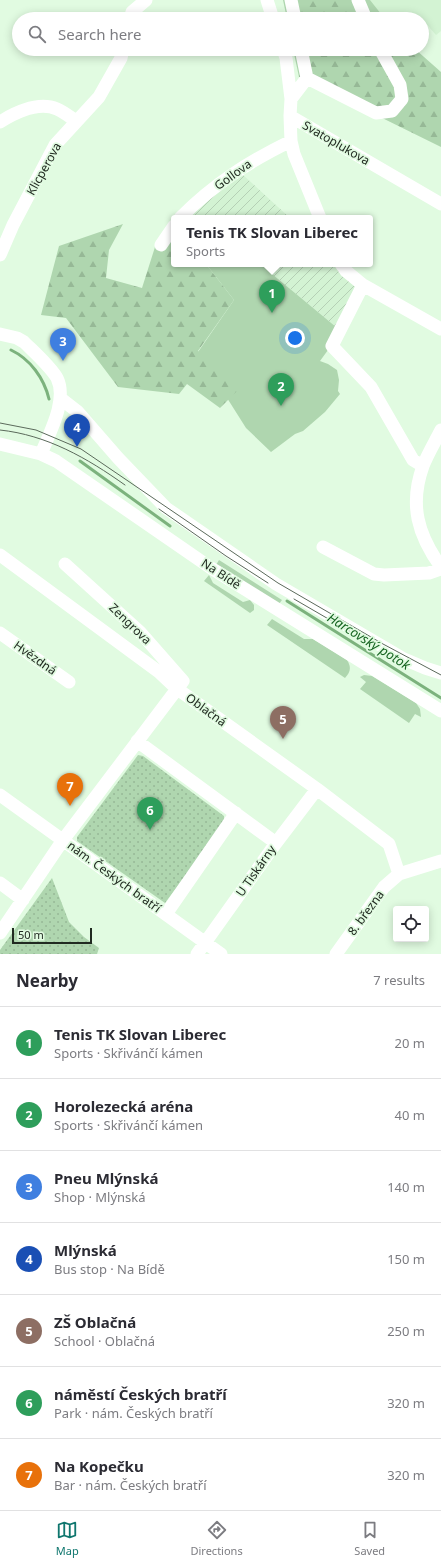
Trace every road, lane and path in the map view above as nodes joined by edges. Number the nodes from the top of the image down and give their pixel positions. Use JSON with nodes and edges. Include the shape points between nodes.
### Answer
{"nodes":[{"id":1,"x":146,"y":0,"type":"edge"},
{"id":2,"x":267,"y":0,"type":"edge"},
{"id":3,"x":290,"y":0,"type":"edge"},
{"id":4,"x":358,"y":0,"type":"edge"},
{"id":5,"x":132,"y":12,"type":"edge"},
{"id":6,"x":271,"y":12,"type":"edge"},
{"id":7,"x":293,"y":12,"type":"edge"},
{"id":8,"x":363,"y":12,"type":"edge"},
{"id":9,"x":121,"y":56,"type":"edge"},
{"id":10,"x":285,"y":56,"type":"edge"},
{"id":11,"x":303,"y":56,"type":"edge"},
{"id":12,"x":384,"y":56,"type":"edge"},
{"id":13,"x":308,"y":78,"type":"junction"},
{"id":14,"x":291,"y":99,"type":"junction"},
{"id":15,"x":290,"y":116,"type":"junction"},
{"id":16,"x":76,"y":121,"type":"junction"},
{"id":17,"x":0,"y":122,"type":"edge"},
{"id":18,"x":291,"y":141,"type":"junction"},
{"id":19,"x":441,"y":204,"type":"edge"},
{"id":20,"x":184,"y":215,"type":"edge"},
{"id":21,"x":319,"y":215,"type":"edge"},
{"id":22,"x":171,"y":230,"type":"edge"},
{"id":23,"x":161,"y":245,"type":"dead end"},
{"id":24,"x":0,"y":255,"type":"edge"},
{"id":25,"x":343,"y":267,"type":"edge"},
{"id":26,"x":363,"y":285,"type":"junction"},
{"id":27,"x":441,"y":329,"type":"edge"},
{"id":28,"x":0,"y":334,"type":"edge"},
{"id":29,"x":60,"y":398,"type":"junction"},
{"id":30,"x":441,"y":430,"type":"edge"},
{"id":31,"x":0,"y":444,"type":"edge"},
{"id":32,"x":40,"y":454,"type":"junction"},
{"id":33,"x":423,"y":466,"type":"junction"},
{"id":34,"x":323,"y":547,"type":"dead end"},
{"id":35,"x":0,"y":555,"type":"edge"},
{"id":36,"x":65,"y":564,"type":"dead end"},
{"id":37,"x":441,"y":568,"type":"edge"},
{"id":38,"x":0,"y":633,"type":"edge"},
{"id":39,"x":441,"y":672,"type":"edge"},
{"id":40,"x":69,"y":682,"type":"dead end"},
{"id":41,"x":176,"y":688,"type":"junction"},
{"id":42,"x":441,"y":711,"type":"edge"},
{"id":43,"x":137,"y":742,"type":"junction"},
{"id":44,"x":317,"y":789,"type":"junction"},
{"id":45,"x":0,"y":795,"type":"edge"},
{"id":46,"x":236,"y":813,"type":"junction"},
{"id":47,"x":63,"y":840,"type":"junction"},
{"id":48,"x":276,"y":843,"type":"junction"},
{"id":49,"x":441,"y":861,"type":"edge"},
{"id":50,"x":399,"y":874,"type":"junction"},
{"id":51,"x":0,"y":883,"type":"edge"},
{"id":52,"x":23,"y":900,"type":"junction"},
{"id":53,"x":166,"y":914,"type":"junction"},
{"id":54,"x":0,"y":933,"type":"edge"},
{"id":55,"x":206,"y":942,"type":"junction"},
{"id":56,"x":197,"y":954,"type":"edge"},
{"id":57,"x":221,"y":954,"type":"edge"},
{"id":58,"x":336,"y":954,"type":"edge"}],
"edges":[{"from":1,"to":5,"type":"street"},
{"from":2,"to":6,"type":"street"},
{"from":3,"to":7,"type":"street"},
{"from":4,"to":8,"type":"street"},
{"from":9,"to":16,"type":"street","name":"Klicperova","via":[[99,97]]},
{"from":10,"to":14,"type":"street","name":"Svatoplukova"},
{"from":11,"to":13,"type":"street"},
{"from":12,"to":13,"type":"street","via":[[400,85],[402,99],[392,111],[376,113]]},
{"from":13,"to":14,"type":"street"},
{"from":14,"to":15,"type":"street","name":"Svatoplukova"},
{"from":15,"to":18,"type":"street"},
{"from":15,"to":19,"type":"street","name":"Svatoplukova"},
{"from":16,"to":17,"type":"street","via":[[49,106],[40,106],[12,114]]},
{"from":16,"to":24,"type":"street","name":"Klicperova","via":[[55,145]]},
{"from":18,"to":20,"type":"street","name":"Gollova","via":[[233,173]]},
{"from":18,"to":21,"type":"street"},
{"from":22,"to":23,"type":"street"},
{"from":25,"to":26,"type":"street"},
{"from":26,"to":27,"type":"street"},
{"from":26,"to":33,"type":"street","via":[[332,346],[371,387],[413,460]]},
{"from":28,"to":29,"type":"street","via":[[17,338],[34,352],[56,378]]},
{"from":29,"to":32,"type":"street"},
{"from":29,"to":39,"type":"street","via":[[78,412],[166,508],[276,584],[391,652],[425,668]]},
{"from":30,"to":33,"type":"street"},
{"from":31,"to":32,"type":"street","name":"Na Bídě"},
{"from":32,"to":42,"type":"street","name":"Na Bídě","via":[[56,461],[211,568]]},
{"from":33,"to":37,"type":"street","via":[[417,497],[417,515],[425,542]]},
{"from":34,"to":37,"type":"street","via":[[374,574],[429,573]]},
{"from":35,"to":41,"type":"street","name":"Oblačná","via":[[159,672]]},
{"from":36,"to":41,"type":"street","name":"Zengrova","via":[[140,632],[183,681]]},
{"from":38,"to":40,"type":"street","name":"Hvězdná"},
{"from":41,"to":43,"type":"street","name":"nám. Českých bratří"},
{"from":41,"to":44,"type":"street","name":"Oblačná"},
{"from":43,"to":46,"type":"street"},
{"from":43,"to":47,"type":"street","name":"nám. Českých bratří"},
{"from":44,"to":48,"type":"street","name":"U Tiskárny"},
{"from":44,"to":50,"type":"street","name":"Oblačná","via":[[389,844]]},
{"from":45,"to":47,"type":"street"},
{"from":46,"to":48,"type":"street"},
{"from":46,"to":53,"type":"street","name":"nám. Českých bratří"},
{"from":47,"to":52,"type":"street"},
{"from":47,"to":53,"type":"street","name":"nám. Českých bratří"},
{"from":48,"to":55,"type":"street","name":"U Tiskárny"},
{"from":49,"to":50,"type":"street"},
{"from":50,"to":58,"type":"street","name":"8. března","via":[[384,888]]},
{"from":51,"to":52,"type":"street"},
{"from":52,"to":54,"type":"street"},
{"from":53,"to":55,"type":"street"},
{"from":55,"to":56,"type":"street","name":"U Tiskárny"},
{"from":55,"to":57,"type":"street"}]}
